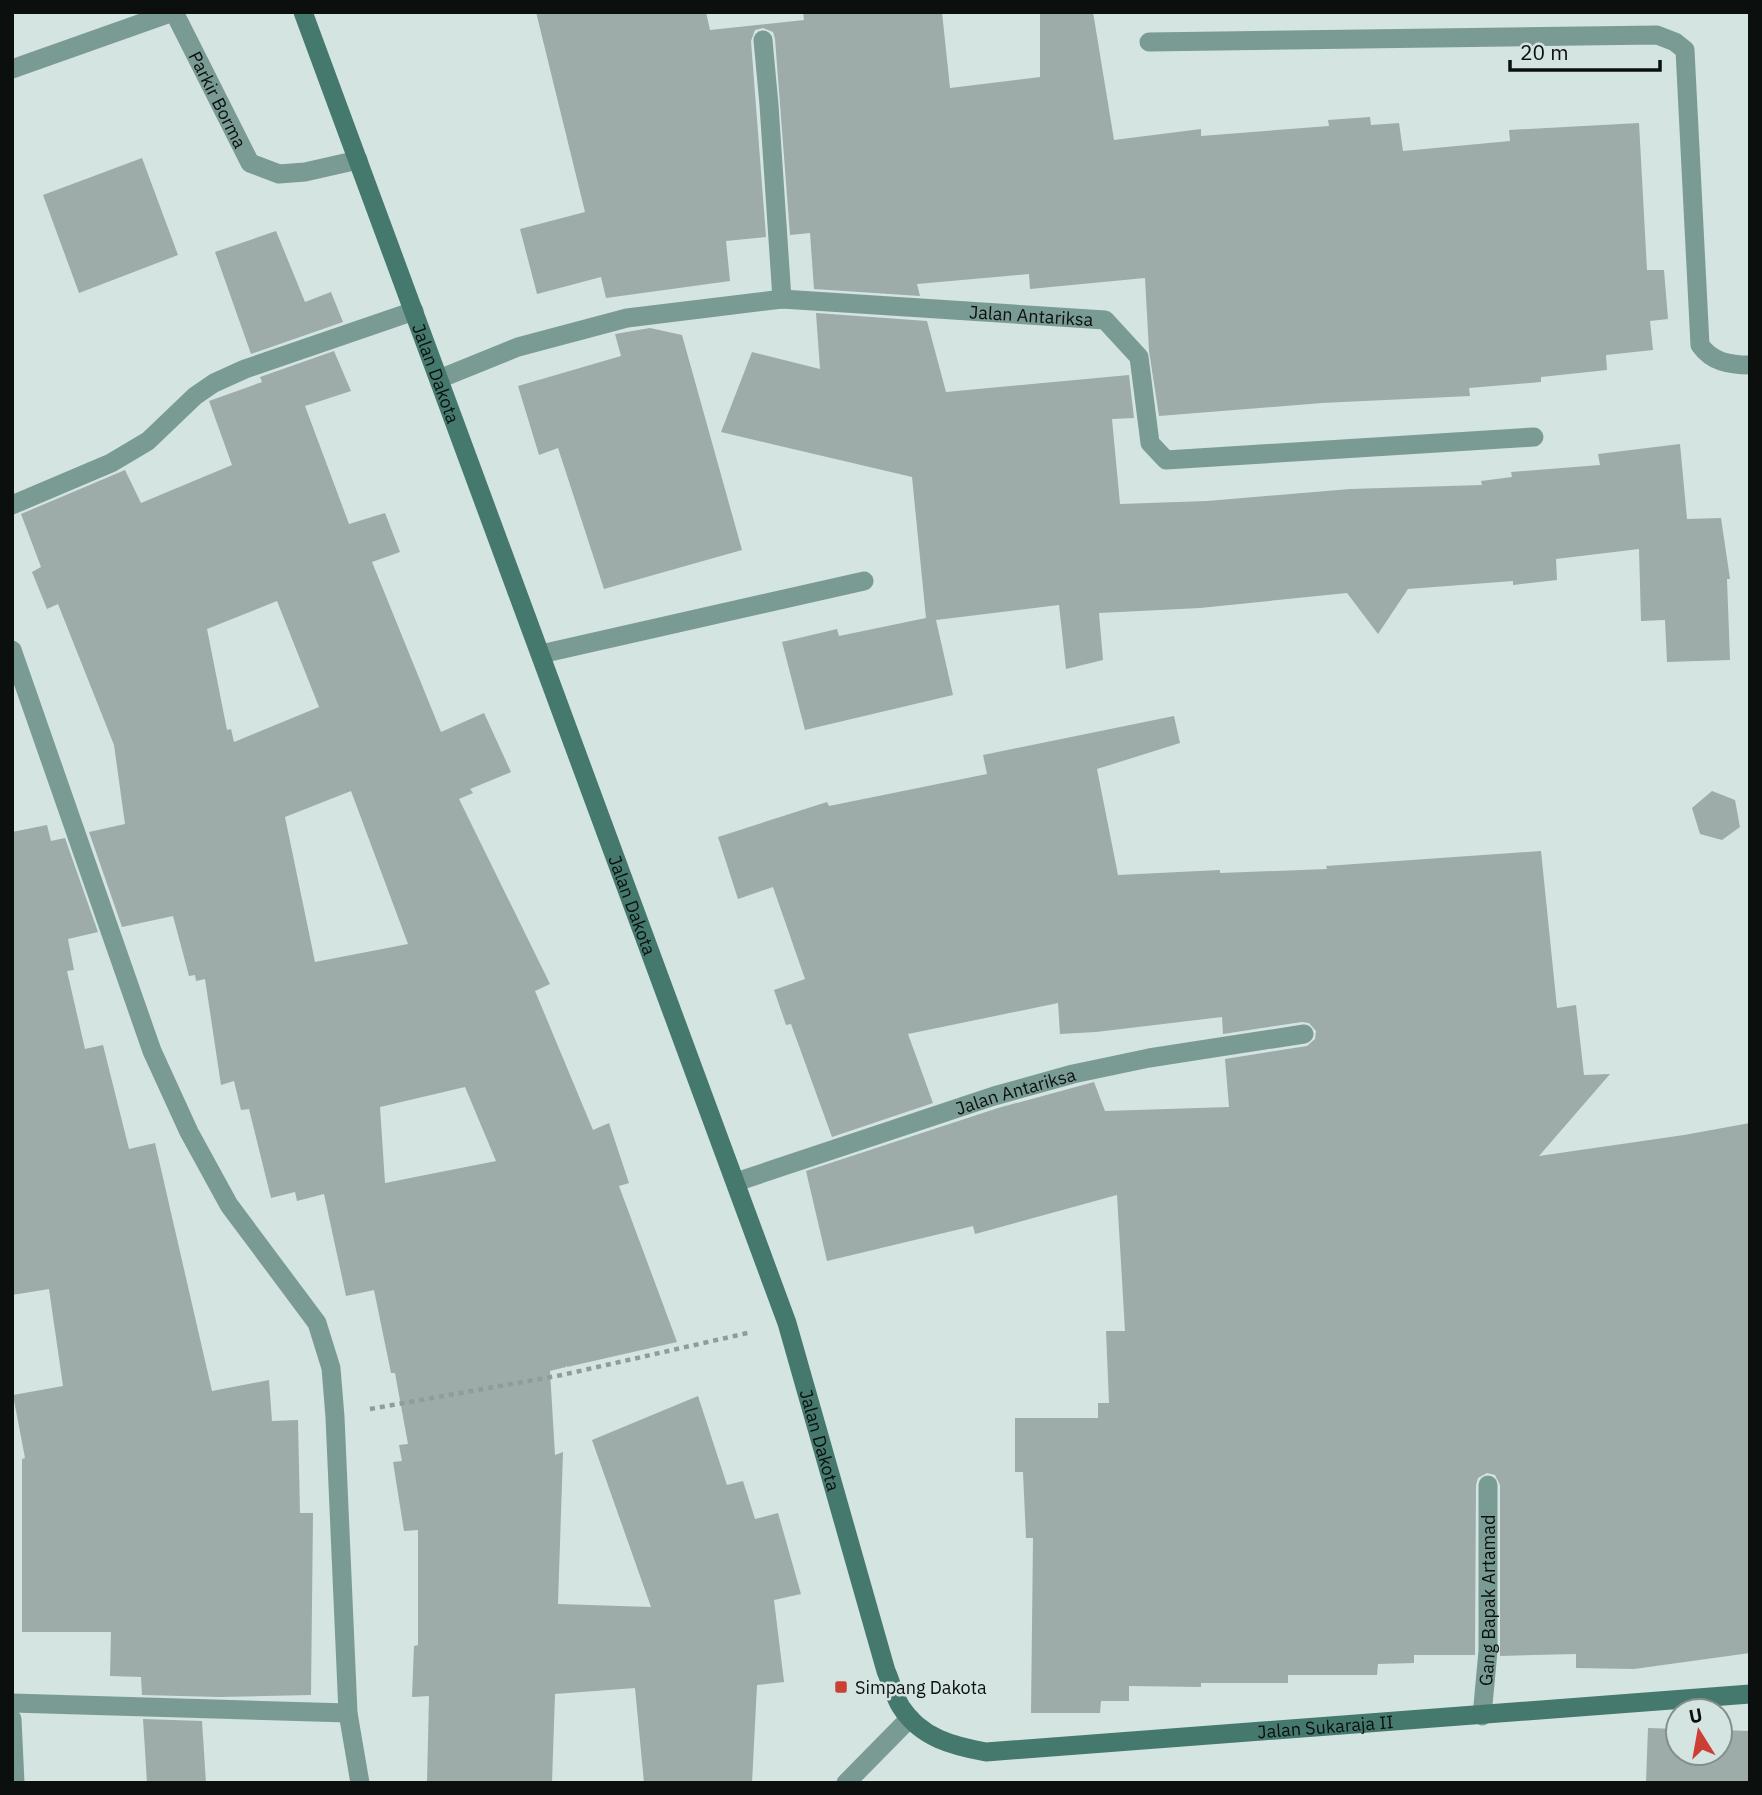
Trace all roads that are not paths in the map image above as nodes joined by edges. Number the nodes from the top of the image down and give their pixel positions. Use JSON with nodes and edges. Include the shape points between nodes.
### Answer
{"nodes":[{"id":1,"x":174,"y":12,"type":"edge"},
{"id":2,"x":303,"y":12,"type":"edge"},
{"id":3,"x":763,"y":40,"type":"dead end"},
{"id":4,"x":1150,"y":42,"type":"dead end"},
{"id":5,"x":12,"y":69,"type":"edge"},
{"id":6,"x":358,"y":159,"type":"junction"},
{"id":7,"x":782,"y":299,"type":"junction"},
{"id":8,"x":414,"y":311,"type":"junction"},
{"id":9,"x":1750,"y":365,"type":"edge"},
{"id":10,"x":439,"y":379,"type":"junction"},
{"id":11,"x":1534,"y":437,"type":"dead end"},
{"id":12,"x":12,"y":505,"type":"edge"},
{"id":13,"x":864,"y":581,"type":"dead end"},
{"id":14,"x":12,"y":650,"type":"edge"},
{"id":15,"x":541,"y":654,"type":"junction"},
{"id":16,"x":1304,"y":1034,"type":"dead end"},
{"id":17,"x":736,"y":1182,"type":"junction"},
{"id":18,"x":1488,"y":1485,"type":"dead end"},
{"id":19,"x":1750,"y":1695,"type":"edge"},
{"id":20,"x":12,"y":1703,"type":"edge"},
{"id":21,"x":348,"y":1713,"type":"junction"},
{"id":22,"x":1482,"y":1716,"type":"junction"},
{"id":23,"x":910,"y":1717,"type":"junction"},
{"id":24,"x":12,"y":1719,"type":"edge"},
{"id":25,"x":15,"y":1783,"type":"edge"},
{"id":26,"x":360,"y":1783,"type":"edge"},
{"id":27,"x":846,"y":1783,"type":"edge"}],
"edges":[{"from":1,"to":5,"type":"street","name":"Parkir Borma"},
{"from":1,"to":6,"type":"street","name":"Parkir Borma","via":[[250,163],[279,174]]},
{"from":2,"to":6,"type":"main road","name":"Jalan Dakota"},
{"from":3,"to":7,"type":"street"},
{"from":4,"to":9,"type":"street","via":[[1657,35],[1675,42],[1685,50],[1700,345],[1708,356],[1721,362]]},
{"from":6,"to":8,"type":"main road","name":"Jalan Dakota"},
{"from":7,"to":10,"type":"street","name":"Jalan Antariksa","via":[[627,318],[518,347]]},
{"from":7,"to":11,"type":"street","name":"Jalan Antariksa","via":[[1105,320],[1139,357],[1150,443],[1166,460]]},
{"from":8,"to":10,"type":"main road","name":"Jalan Dakota"},
{"from":8,"to":12,"type":"street","via":[[214,383],[148,441],[111,463]]},
{"from":10,"to":15,"type":"main road","name":"Jalan Dakota"},
{"from":13,"to":15,"type":"street"},
{"from":14,"to":21,"type":"street","via":[[152,1051],[229,1205],[317,1323],[331,1368],[335,1417]]},
{"from":15,"to":17,"type":"main road","name":"Jalan Dakota"},
{"from":16,"to":17,"type":"street","name":"Jalan Antariksa","via":[[1073,1074]]},
{"from":17,"to":23,"type":"main road","name":"Jalan Dakota","via":[[787,1323],[886,1671],[900,1706]]},
{"from":18,"to":22,"type":"street","name":"Gang Bapak Artamad","via":[[1488,1651]]},
{"from":19,"to":22,"type":"main road","name":"Jalan Sukaraja II"},
{"from":20,"to":21,"type":"street"},
{"from":21,"to":26,"type":"street"},
{"from":22,"to":23,"type":"main road","name":"Jalan Sukaraja II","via":[[986,1752],[952,1746],[928,1735]]},
{"from":23,"to":27,"type":"street"},
{"from":24,"to":25,"type":"street"}]}
